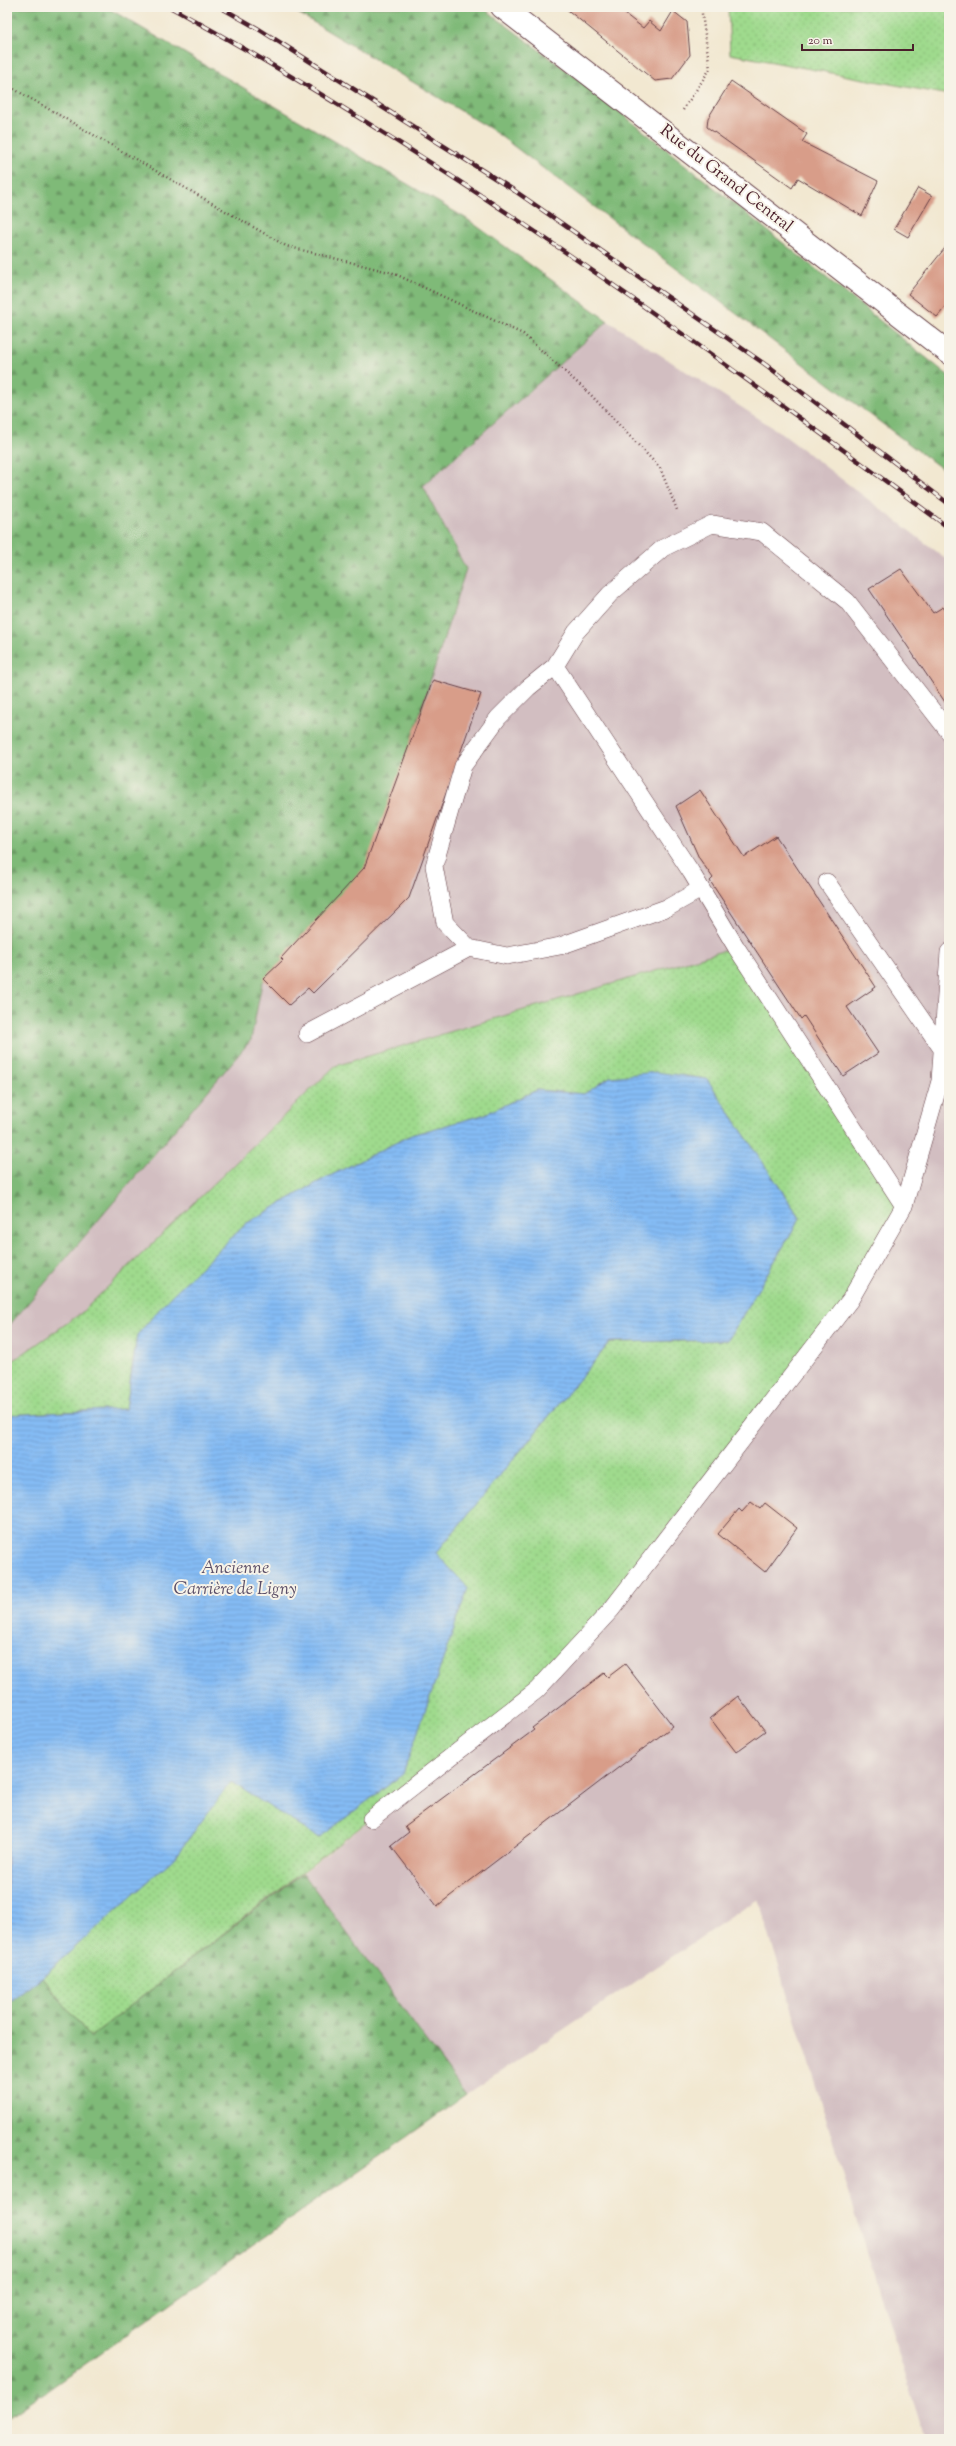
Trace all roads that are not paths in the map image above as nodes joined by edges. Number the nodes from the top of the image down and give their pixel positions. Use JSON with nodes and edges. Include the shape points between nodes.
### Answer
{"nodes":[{"id":1,"x":502,"y":7,"type":"edge"},
{"id":2,"x":949,"y":353,"type":"edge"},
{"id":3,"x":555,"y":666,"type":"junction"},
{"id":4,"x":949,"y":732,"type":"edge"},
{"id":5,"x":826,"y":882,"type":"dead end"},
{"id":6,"x":702,"y":889,"type":"junction"},
{"id":7,"x":469,"y":948,"type":"junction"},
{"id":8,"x":949,"y":952,"type":"edge"},
{"id":9,"x":307,"y":1034,"type":"dead end"},
{"id":10,"x":942,"y":1049,"type":"junction"},
{"id":11,"x":904,"y":1206,"type":"junction"},
{"id":12,"x":371,"y":1820,"type":"dead end"}],
"edges":[{"from":1,"to":2,"type":"street","name":"Rue du Grand Central"},
{"from":3,"to":4,"type":"lane","via":[[576,632],[610,594],[663,548],[712,524],[762,532],[847,601]]},
{"from":3,"to":6,"type":"lane"},
{"from":3,"to":7,"type":"lane","via":[[498,718],[463,766],[434,866],[445,923]]},
{"from":5,"to":10,"type":"lane"},
{"from":6,"to":7,"type":"lane","via":[[669,907],[560,946],[507,956]]},
{"from":6,"to":11,"type":"lane","via":[[736,947]]},
{"from":7,"to":9,"type":"lane"},
{"from":8,"to":10,"type":"lane"},
{"from":10,"to":11,"type":"lane","via":[[940,1081]]},
{"from":11,"to":12,"type":"lane","via":[[850,1300],[611,1610],[537,1690]]}]}
